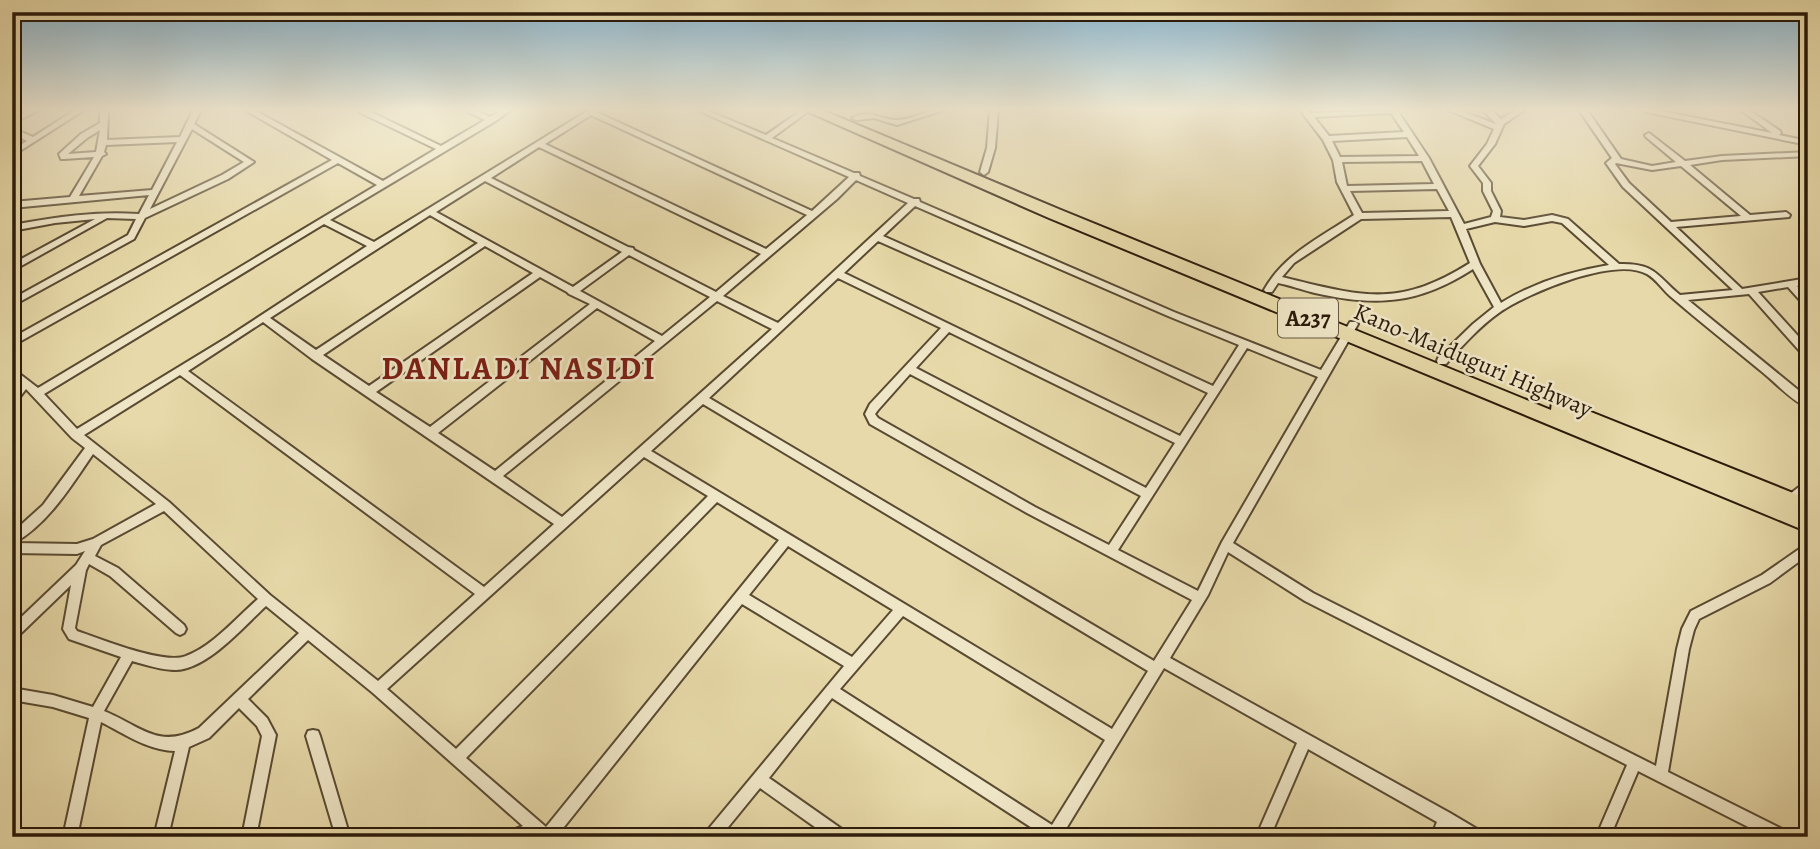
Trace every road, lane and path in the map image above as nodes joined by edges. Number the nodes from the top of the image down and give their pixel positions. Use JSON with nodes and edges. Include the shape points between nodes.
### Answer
{"nodes":[{"id":1,"x":68,"y":150,"type":"edge"},
{"id":2,"x":103,"y":150,"type":"edge"},
{"id":3,"x":177,"y":150,"type":"edge"},
{"id":4,"x":230,"y":150,"type":"edge"},
{"id":5,"x":322,"y":150,"type":"edge"},
{"id":6,"x":440,"y":150,"type":"edge"},
{"id":7,"x":531,"y":150,"type":"edge"},
{"id":8,"x":549,"y":150,"type":"edge"},
{"id":9,"x":674,"y":150,"type":"edge"},
{"id":10,"x":797,"y":150,"type":"edge"},
{"id":11,"x":906,"y":150,"type":"edge"},
{"id":12,"x":931,"y":150,"type":"edge"},
{"id":13,"x":991,"y":150,"type":"edge"},
{"id":14,"x":1333,"y":150,"type":"edge"},
{"id":15,"x":1420,"y":150,"type":"edge"},
{"id":16,"x":1487,"y":150,"type":"edge"},
{"id":17,"x":1611,"y":150,"type":"edge"},
{"id":18,"x":1666,"y":150,"type":"edge"},
{"id":19,"x":102,"y":154,"type":"junction"},
{"id":20,"x":1808,"y":154,"type":"edge"},
{"id":21,"x":1425,"y":158,"type":"junction"},
{"id":22,"x":339,"y":159,"type":"junction"},
{"id":23,"x":1337,"y":160,"type":"junction"},
{"id":24,"x":1615,"y":160,"type":"junction"},
{"id":25,"x":1682,"y":164,"type":"junction"},
{"id":26,"x":984,"y":172,"type":"junction"},
{"id":27,"x":856,"y":175,"type":"junction"},
{"id":28,"x":485,"y":178,"type":"junction"},
{"id":29,"x":383,"y":185,"type":"junction"},
{"id":30,"x":1439,"y":186,"type":"junction"},
{"id":31,"x":1344,"y":189,"type":"junction"},
{"id":32,"x":154,"y":192,"type":"junction"},
{"id":33,"x":72,"y":200,"type":"junction"},
{"id":34,"x":916,"y":201,"type":"junction"},
{"id":35,"x":12,"y":205,"type":"edge"},
{"id":36,"x":430,"y":212,"type":"junction"},
{"id":37,"x":1453,"y":214,"type":"junction"},
{"id":38,"x":108,"y":215,"type":"junction"},
{"id":39,"x":813,"y":215,"type":"junction"},
{"id":40,"x":1786,"y":215,"type":"dead end"},
{"id":41,"x":1359,"y":216,"type":"junction"},
{"id":42,"x":1747,"y":217,"type":"junction"},
{"id":43,"x":140,"y":218,"type":"junction"},
{"id":44,"x":1495,"y":219,"type":"junction"},
{"id":45,"x":323,"y":220,"type":"junction"},
{"id":46,"x":1669,"y":225,"type":"junction"},
{"id":47,"x":1461,"y":227,"type":"junction"},
{"id":48,"x":12,"y":230,"type":"edge"},
{"id":49,"x":878,"y":237,"type":"junction"},
{"id":50,"x":484,"y":243,"type":"junction"},
{"id":51,"x":374,"y":246,"type":"junction"},
{"id":52,"x":630,"y":250,"type":"junction"},
{"id":53,"x":766,"y":253,"type":"junction"},
{"id":54,"x":1475,"y":264,"type":"junction"},
{"id":55,"x":12,"y":268,"type":"edge"},
{"id":56,"x":1617,"y":268,"type":"junction"},
{"id":57,"x":539,"y":273,"type":"junction"},
{"id":58,"x":838,"y":274,"type":"junction"},
{"id":59,"x":1808,"y":281,"type":"edge"},
{"id":60,"x":1272,"y":285,"type":"junction"},
{"id":61,"x":1791,"y":285,"type":"junction"},
{"id":62,"x":1745,"y":291,"type":"junction"},
{"id":63,"x":572,"y":292,"type":"junction"},
{"id":64,"x":718,"y":295,"type":"junction"},
{"id":65,"x":1678,"y":298,"type":"junction"},
{"id":66,"x":12,"y":303,"type":"edge"},
{"id":67,"x":596,"y":304,"type":"junction"},
{"id":68,"x":1808,"y":304,"type":"edge"},
{"id":69,"x":1499,"y":308,"type":"junction"},
{"id":70,"x":264,"y":318,"type":"junction"},
{"id":71,"x":779,"y":328,"type":"junction"},
{"id":72,"x":947,"y":328,"type":"junction"},
{"id":73,"x":1349,"y":329,"type":"junction"},
{"id":74,"x":662,"y":340,"type":"junction"},
{"id":75,"x":12,"y":343,"type":"edge"},
{"id":76,"x":1245,"y":344,"type":"junction"},
{"id":77,"x":1808,"y":354,"type":"edge"},
{"id":78,"x":315,"y":356,"type":"junction"},
{"id":79,"x":1442,"y":360,"type":"junction"},
{"id":80,"x":909,"y":369,"type":"junction"},
{"id":81,"x":181,"y":371,"type":"junction"},
{"id":82,"x":12,"y":372,"type":"edge"},
{"id":83,"x":1323,"y":375,"type":"junction"},
{"id":84,"x":25,"y":383,"type":"junction"},
{"id":85,"x":1214,"y":391,"type":"junction"},
{"id":86,"x":368,"y":392,"type":"junction"},
{"id":87,"x":37,"y":393,"type":"junction"},
{"id":88,"x":12,"y":399,"type":"edge"},
{"id":89,"x":702,"y":399,"type":"junction"},
{"id":90,"x":1808,"y":404,"type":"edge"},
{"id":91,"x":432,"y":432,"type":"junction"},
{"id":92,"x":76,"y":435,"type":"junction"},
{"id":93,"x":1182,"y":442,"type":"junction"},
{"id":94,"x":92,"y":447,"type":"junction"},
{"id":95,"x":643,"y":451,"type":"junction"},
{"id":96,"x":496,"y":476,"type":"junction"},
{"id":97,"x":1808,"y":484,"type":"edge"},
{"id":98,"x":1148,"y":494,"type":"junction"},
{"id":99,"x":715,"y":496,"type":"junction"},
{"id":100,"x":1790,"y":500,"type":"junction"},
{"id":101,"x":165,"y":505,"type":"junction"},
{"id":102,"x":1808,"y":508,"type":"edge"},
{"id":103,"x":561,"y":523,"type":"junction"},
{"id":104,"x":1808,"y":523,"type":"edge"},
{"id":105,"x":12,"y":539,"type":"edge"},
{"id":106,"x":786,"y":540,"type":"junction"},
{"id":107,"x":97,"y":542,"type":"junction"},
{"id":108,"x":1226,"y":545,"type":"junction"},
{"id":109,"x":12,"y":548,"type":"edge"},
{"id":110,"x":1808,"y":548,"type":"edge"},
{"id":111,"x":1111,"y":551,"type":"junction"},
{"id":112,"x":84,"y":563,"type":"junction"},
{"id":113,"x":483,"y":593,"type":"junction"},
{"id":114,"x":740,"y":596,"type":"junction"},
{"id":115,"x":1200,"y":598,"type":"junction"},
{"id":116,"x":266,"y":599,"type":"junction"},
{"id":117,"x":901,"y":610,"type":"junction"},
{"id":118,"x":180,"y":629,"type":"dead end"},
{"id":119,"x":308,"y":632,"type":"junction"},
{"id":120,"x":12,"y":634,"type":"edge"},
{"id":121,"x":130,"y":653,"type":"junction"},
{"id":122,"x":853,"y":664,"type":"junction"},
{"id":123,"x":1159,"y":665,"type":"junction"},
{"id":124,"x":378,"y":689,"type":"junction"},
{"id":125,"x":831,"y":690,"type":"junction"},
{"id":126,"x":12,"y":694,"type":"edge"},
{"id":127,"x":239,"y":699,"type":"junction"},
{"id":128,"x":96,"y":713,"type":"junction"},
{"id":129,"x":313,"y":736,"type":"dead end"},
{"id":130,"x":1114,"y":738,"type":"junction"},
{"id":131,"x":1305,"y":740,"type":"junction"},
{"id":132,"x":183,"y":744,"type":"junction"},
{"id":133,"x":457,"y":758,"type":"junction"},
{"id":134,"x":1635,"y":763,"type":"junction"},
{"id":135,"x":1661,"y":776,"type":"junction"},
{"id":136,"x":758,"y":779,"type":"junction"},
{"id":137,"x":1444,"y":818,"type":"junction"},
{"id":138,"x":543,"y":834,"type":"edge"},
{"id":139,"x":1054,"y":836,"type":"edge"},
{"id":140,"x":70,"y":837,"type":"edge"},
{"id":141,"x":161,"y":837,"type":"edge"},
{"id":142,"x":249,"y":837,"type":"edge"},
{"id":143,"x":343,"y":837,"type":"edge"},
{"id":144,"x":513,"y":837,"type":"edge"},
{"id":145,"x":711,"y":837,"type":"edge"},
{"id":146,"x":841,"y":837,"type":"edge"},
{"id":147,"x":1263,"y":837,"type":"edge"},
{"id":148,"x":1438,"y":837,"type":"edge"},
{"id":149,"x":1477,"y":837,"type":"edge"},
{"id":150,"x":1603,"y":837,"type":"edge"},
{"id":151,"x":1783,"y":837,"type":"edge"}],
"edges":[{"from":1,"to":19,"type":"street","via":[[64,157]]},
{"from":2,"to":19,"type":"street"},
{"from":3,"to":32,"type":"street"},
{"from":4,"to":43,"type":"street","via":[[250,162]]},
{"from":5,"to":22,"type":"street"},
{"from":6,"to":29,"type":"street"},
{"from":7,"to":28,"type":"street"},
{"from":8,"to":53,"type":"street"},
{"from":9,"to":39,"type":"street"},
{"from":10,"to":27,"type":"street"},
{"from":11,"to":73,"type":"highway","name":"Kano-Maiduguri Highway","number":"A237"},
{"from":12,"to":26,"type":"highway","name":"Kano-Maiduguri Highway","number":"A237"},
{"from":13,"to":26,"type":"street"},
{"from":14,"to":23,"type":"street"},
{"from":15,"to":21,"type":"street"},
{"from":16,"to":44,"type":"street","via":[[1474,166],[1487,183],[1497,211]]},
{"from":17,"to":24,"type":"street"},
{"from":18,"to":25,"type":"street"},
{"from":19,"to":33,"type":"street"},
{"from":20,"to":25,"type":"street"},
{"from":21,"to":23,"type":"street"},
{"from":21,"to":30,"type":"street"},
{"from":22,"to":29,"type":"street"},
{"from":22,"to":75,"type":"street"},
{"from":23,"to":31,"type":"street"},
{"from":24,"to":25,"type":"street","via":[[1652,168]]},
{"from":24,"to":46,"type":"street","via":[[1610,163],[1626,185]]},
{"from":25,"to":42,"type":"street"},
{"from":26,"to":60,"type":"highway","name":"Kano-Maiduguri Highway","number":"A237"},
{"from":27,"to":34,"type":"street"},
{"from":27,"to":39,"type":"street"},
{"from":28,"to":36,"type":"street"},
{"from":28,"to":52,"type":"street"},
{"from":29,"to":45,"type":"street"},
{"from":30,"to":31,"type":"street"},
{"from":30,"to":37,"type":"street"},
{"from":31,"to":41,"type":"street"},
{"from":32,"to":33,"type":"street"},
{"from":32,"to":43,"type":"street"},
{"from":33,"to":35,"type":"street"},
{"from":34,"to":49,"type":"street"},
{"from":34,"to":76,"type":"street"},
{"from":36,"to":50,"type":"street"},
{"from":36,"to":51,"type":"street"},
{"from":37,"to":41,"type":"street"},
{"from":37,"to":47,"type":"street"},
{"from":38,"to":43,"type":"street"},
{"from":38,"to":48,"type":"street"},
{"from":38,"to":55,"type":"street"},
{"from":39,"to":53,"type":"street"},
{"from":40,"to":42,"type":"street"},
{"from":41,"to":60,"type":"street","via":[[1291,261]]},
{"from":42,"to":46,"type":"street"},
{"from":43,"to":66,"type":"street","via":[[131,237]]},
{"from":44,"to":47,"type":"street"},
{"from":44,"to":56,"type":"street","via":[[1565,221]]},
{"from":45,"to":51,"type":"street"},
{"from":45,"to":87,"type":"street"},
{"from":46,"to":62,"type":"street"},
{"from":47,"to":54,"type":"street"},
{"from":49,"to":58,"type":"street"},
{"from":49,"to":85,"type":"street"},
{"from":50,"to":57,"type":"street"},
{"from":50,"to":78,"type":"street"},
{"from":51,"to":70,"type":"street"},
{"from":52,"to":63,"type":"street"},
{"from":52,"to":64,"type":"street"},
{"from":53,"to":64,"type":"street"},
{"from":54,"to":60,"type":"street","via":[[1422,292],[1387,300]]},
{"from":54,"to":69,"type":"street"},
{"from":56,"to":65,"type":"street","via":[[1646,269]]},
{"from":56,"to":69,"type":"street","via":[[1587,271],[1554,282]]},
{"from":57,"to":63,"type":"street"},
{"from":57,"to":86,"type":"street"},
{"from":58,"to":71,"type":"street"},
{"from":58,"to":72,"type":"street"},
{"from":59,"to":61,"type":"street"},
{"from":60,"to":73,"type":"highway","name":"Kano-Maiduguri Highway","number":"A237"},
{"from":61,"to":62,"type":"street"},
{"from":61,"to":68,"type":"street"},
{"from":62,"to":65,"type":"street"},
{"from":62,"to":77,"type":"street"},
{"from":63,"to":67,"type":"street"},
{"from":64,"to":71,"type":"street"},
{"from":64,"to":74,"type":"street"},
{"from":65,"to":90,"type":"street"},
{"from":67,"to":74,"type":"street"},
{"from":67,"to":91,"type":"street"},
{"from":69,"to":79,"type":"street"},
{"from":70,"to":78,"type":"street"},
{"from":70,"to":81,"type":"street"},
{"from":71,"to":89,"type":"street"},
{"from":72,"to":80,"type":"street"},
{"from":72,"to":93,"type":"street"},
{"from":73,"to":79,"type":"highway","name":"Kano-Maiduguri Highway","number":"A237"},
{"from":73,"to":83,"type":"street"},
{"from":73,"to":104,"type":"highway","name":"Kano-Maiduguri Highway","number":"A237"},
{"from":74,"to":96,"type":"street"},
{"from":76,"to":83,"type":"street"},
{"from":76,"to":85,"type":"street"},
{"from":78,"to":86,"type":"street"},
{"from":79,"to":100,"type":"highway","name":"Kano-Maiduguri Highway","number":"A237"},
{"from":80,"to":98,"type":"street"},
{"from":80,"to":111,"type":"street","via":[[874,407],[870,414],[874,421]]},
{"from":81,"to":92,"type":"street"},
{"from":81,"to":113,"type":"street"},
{"from":82,"to":84,"type":"street"},
{"from":83,"to":108,"type":"street"},
{"from":84,"to":87,"type":"street"},
{"from":84,"to":88,"type":"street"},
{"from":85,"to":93,"type":"street"},
{"from":86,"to":91,"type":"street"},
{"from":87,"to":92,"type":"street"},
{"from":89,"to":95,"type":"street"},
{"from":89,"to":123,"type":"street"},
{"from":91,"to":96,"type":"street"},
{"from":92,"to":94,"type":"street"},
{"from":93,"to":98,"type":"street"},
{"from":94,"to":101,"type":"street"},
{"from":94,"to":105,"type":"street","via":[[50,507]]},
{"from":95,"to":99,"type":"street"},
{"from":95,"to":103,"type":"street"},
{"from":96,"to":103,"type":"street"},
{"from":97,"to":100,"type":"street"},
{"from":98,"to":111,"type":"street"},
{"from":99,"to":106,"type":"street"},
{"from":99,"to":133,"type":"street"},
{"from":100,"to":102,"type":"highway","name":"Kano-Maiduguri Highway","number":"A237"},
{"from":101,"to":107,"type":"street"},
{"from":101,"to":116,"type":"street"},
{"from":103,"to":113,"type":"street"},
{"from":106,"to":114,"type":"street"},
{"from":106,"to":117,"type":"street"},
{"from":107,"to":109,"type":"street","via":[[77,549]]},
{"from":107,"to":112,"type":"street"},
{"from":108,"to":115,"type":"street"},
{"from":108,"to":134,"type":"street","via":[[1309,597]]},
{"from":110,"to":135,"type":"street","via":[[1766,579],[1695,615],[1683,649]]},
{"from":111,"to":115,"type":"street"},
{"from":112,"to":118,"type":"street","via":[[114,572]]},
{"from":112,"to":120,"type":"street"},
{"from":112,"to":121,"type":"street","via":[[69,629],[73,635]]},
{"from":113,"to":124,"type":"street"},
{"from":114,"to":122,"type":"street"},
{"from":114,"to":138,"type":"street"},
{"from":115,"to":123,"type":"street"},
{"from":116,"to":119,"type":"street"},
{"from":116,"to":121,"type":"street","via":[[183,663],[167,664]]},
{"from":117,"to":122,"type":"street"},
{"from":117,"to":130,"type":"street"},
{"from":119,"to":124,"type":"street"},
{"from":119,"to":127,"type":"street"},
{"from":121,"to":128,"type":"street"},
{"from":122,"to":125,"type":"street"},
{"from":123,"to":130,"type":"street"},
{"from":123,"to":131,"type":"street"},
{"from":124,"to":133,"type":"street"},
{"from":125,"to":136,"type":"street"},
{"from":125,"to":139,"type":"street"},
{"from":126,"to":128,"type":"street"},
{"from":127,"to":132,"type":"street","via":[[204,733]]},
{"from":127,"to":142,"type":"street","via":[[270,735]]},
{"from":128,"to":132,"type":"street","via":[[153,744]]},
{"from":128,"to":140,"type":"street"},
{"from":129,"to":143,"type":"street"},
{"from":130,"to":139,"type":"street"},
{"from":131,"to":137,"type":"street"},
{"from":131,"to":147,"type":"street"},
{"from":132,"to":141,"type":"street"},
{"from":133,"to":138,"type":"street"},
{"from":134,"to":135,"type":"street"},
{"from":134,"to":150,"type":"street"},
{"from":135,"to":151,"type":"street"},
{"from":136,"to":145,"type":"street"},
{"from":136,"to":146,"type":"street"},
{"from":137,"to":148,"type":"street"},
{"from":137,"to":149,"type":"street"},
{"from":138,"to":144,"type":"street"}]}
